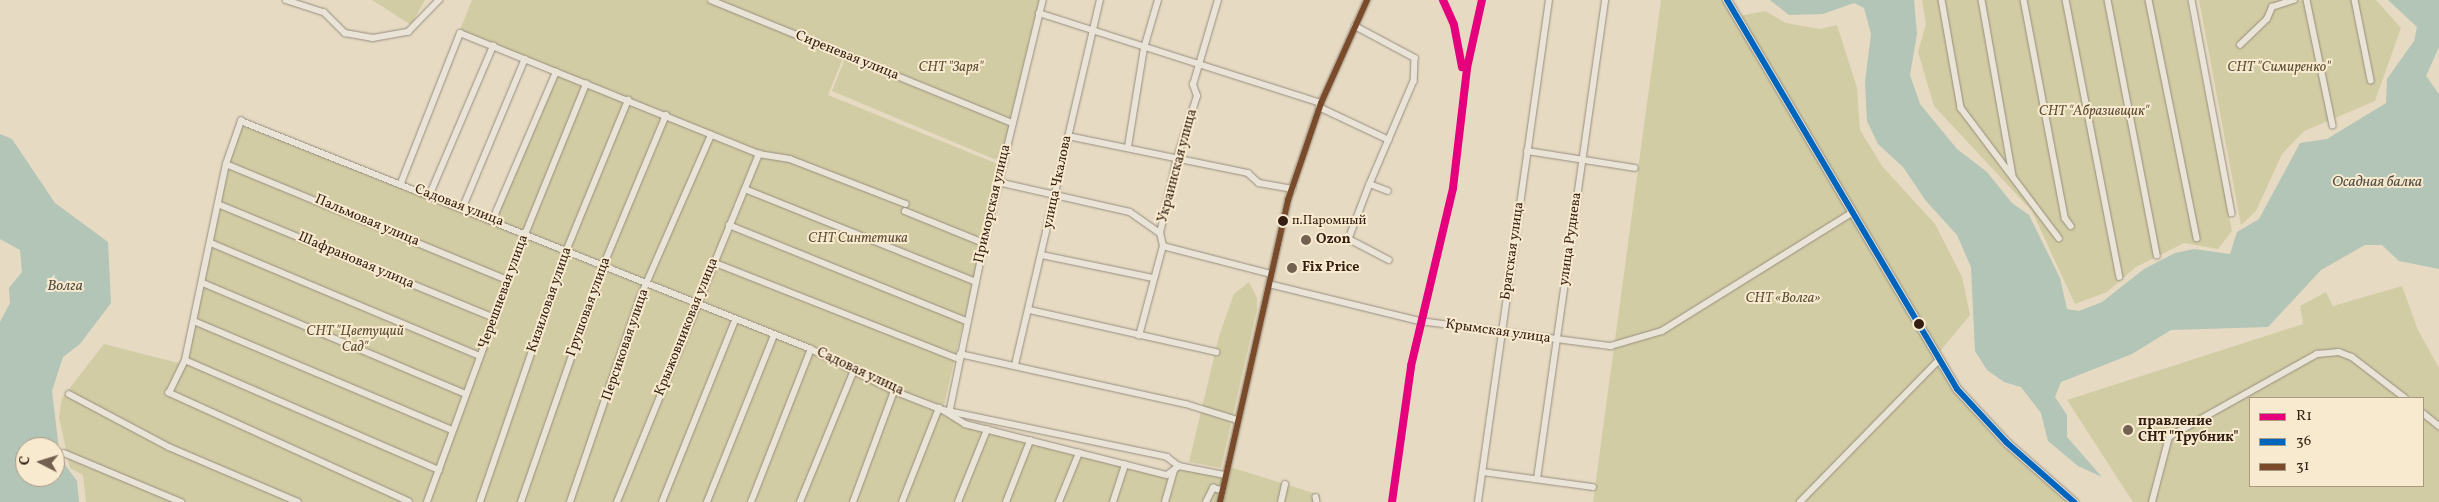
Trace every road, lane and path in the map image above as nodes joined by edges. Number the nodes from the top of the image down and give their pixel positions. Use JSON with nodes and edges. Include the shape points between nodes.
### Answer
{"nodes":[{"id":1,"x":286,"y":0,"type":"edge"},
{"id":2,"x":439,"y":0,"type":"edge"},
{"id":3,"x":711,"y":0,"type":"edge"},
{"id":4,"x":1043,"y":0,"type":"edge"},
{"id":5,"x":1100,"y":0,"type":"edge"},
{"id":6,"x":1158,"y":0,"type":"edge"},
{"id":7,"x":1218,"y":0,"type":"edge"},
{"id":8,"x":1368,"y":0,"type":"edge"},
{"id":9,"x":1549,"y":0,"type":"edge"},
{"id":10,"x":1605,"y":0,"type":"edge"},
{"id":11,"x":1727,"y":0,"type":"edge"},
{"id":12,"x":1942,"y":0,"type":"edge"},
{"id":13,"x":1982,"y":0,"type":"edge"},
{"id":14,"x":2024,"y":0,"type":"edge"},
{"id":15,"x":2066,"y":0,"type":"edge"},
{"id":16,"x":2108,"y":0,"type":"edge"},
{"id":17,"x":2149,"y":0,"type":"edge"},
{"id":18,"x":2192,"y":0,"type":"edge"},
{"id":19,"x":2294,"y":0,"type":"edge"},
{"id":20,"x":2307,"y":0,"type":"edge"},
{"id":21,"x":2355,"y":0,"type":"edge"},
{"id":22,"x":1039,"y":13,"type":"junction"},
{"id":23,"x":1355,"y":26,"type":"junction"},
{"id":24,"x":1090,"y":32,"type":"junction"},
{"id":25,"x":2240,"y":45,"type":"dead end"},
{"id":26,"x":493,"y":46,"type":"junction"},
{"id":27,"x":1144,"y":48,"type":"junction"},
{"id":28,"x":525,"y":58,"type":"junction"},
{"id":29,"x":1197,"y":66,"type":"junction"},
{"id":30,"x":556,"y":72,"type":"junction"},
{"id":31,"x":2371,"y":80,"type":"dead end"},
{"id":32,"x":586,"y":84,"type":"junction"},
{"id":33,"x":628,"y":100,"type":"junction"},
{"id":34,"x":1320,"y":105,"type":"junction"},
{"id":35,"x":666,"y":114,"type":"junction"},
{"id":36,"x":1012,"y":123,"type":"junction"},
{"id":37,"x":2333,"y":126,"type":"dead end"},
{"id":38,"x":711,"y":135,"type":"junction"},
{"id":39,"x":1068,"y":136,"type":"junction"},
{"id":40,"x":1389,"y":140,"type":"junction"},
{"id":41,"x":1128,"y":147,"type":"junction"},
{"id":42,"x":1527,"y":151,"type":"junction"},
{"id":43,"x":759,"y":154,"type":"junction"},
{"id":44,"x":1177,"y":158,"type":"junction"},
{"id":45,"x":1582,"y":160,"type":"junction"},
{"id":46,"x":226,"y":164,"type":"junction"},
{"id":47,"x":1635,"y":168,"type":"dead end"},
{"id":48,"x":2014,"y":177,"type":"junction"},
{"id":49,"x":998,"y":182,"type":"junction"},
{"id":50,"x":401,"y":183,"type":"junction"},
{"id":51,"x":1370,"y":184,"type":"junction"},
{"id":52,"x":745,"y":189,"type":"junction"},
{"id":53,"x":1292,"y":189,"type":"junction"},
{"id":54,"x":1388,"y":191,"type":"dead end"},
{"id":55,"x":1056,"y":193,"type":"junction"},
{"id":56,"x":430,"y":194,"type":"junction"},
{"id":57,"x":218,"y":204,"type":"junction"},
{"id":58,"x":462,"y":206,"type":"junction"},
{"id":59,"x":1853,"y":212,"type":"junction"},
{"id":60,"x":2232,"y":213,"type":"dead end"},
{"id":61,"x":493,"y":219,"type":"junction"},
{"id":62,"x":729,"y":225,"type":"junction"},
{"id":63,"x":2071,"y":226,"type":"dead end"},
{"id":64,"x":526,"y":232,"type":"junction"},
{"id":65,"x":1160,"y":233,"type":"junction"},
{"id":66,"x":2059,"y":238,"type":"dead end"},
{"id":67,"x":2197,"y":238,"type":"dead end"},
{"id":68,"x":211,"y":243,"type":"junction"},
{"id":69,"x":984,"y":243,"type":"junction"},
{"id":70,"x":1162,"y":246,"type":"junction"},
{"id":71,"x":567,"y":249,"type":"junction"},
{"id":72,"x":1042,"y":255,"type":"junction"},
{"id":73,"x":2157,"y":255,"type":"dead end"},
{"id":74,"x":1389,"y":260,"type":"dead end"},
{"id":75,"x":713,"y":262,"type":"junction"},
{"id":76,"x":604,"y":264,"type":"junction"},
{"id":77,"x":1271,"y":274,"type":"junction"},
{"id":78,"x":2120,"y":277,"type":"dead end"},
{"id":79,"x":1153,"y":278,"type":"junction"},
{"id":80,"x":508,"y":280,"type":"junction"},
{"id":81,"x":648,"y":282,"type":"junction"},
{"id":82,"x":976,"y":282,"type":"junction"},
{"id":83,"x":203,"y":283,"type":"junction"},
{"id":84,"x":1269,"y":284,"type":"junction"},
{"id":85,"x":695,"y":303,"type":"junction"},
{"id":86,"x":1030,"y":310,"type":"junction"},
{"id":87,"x":494,"y":318,"type":"junction"},
{"id":88,"x":735,"y":320,"type":"junction"},
{"id":89,"x":194,"y":321,"type":"junction"},
{"id":90,"x":968,"y":321,"type":"junction"},
{"id":91,"x":1500,"y":332,"type":"junction"},
{"id":92,"x":774,"y":335,"type":"junction"},
{"id":93,"x":1139,"y":336,"type":"junction"},
{"id":94,"x":1556,"y":340,"type":"junction"},
{"id":95,"x":811,"y":349,"type":"junction"},
{"id":96,"x":1216,"y":352,"type":"dead end"},
{"id":97,"x":480,"y":356,"type":"junction"},
{"id":98,"x":960,"y":357,"type":"junction"},
{"id":99,"x":184,"y":360,"type":"junction"},
{"id":100,"x":1939,"y":360,"type":"junction"},
{"id":101,"x":1015,"y":365,"type":"junction"},
{"id":102,"x":854,"y":368,"type":"junction"},
{"id":103,"x":894,"y":391,"type":"junction"},
{"id":104,"x":69,"y":394,"type":"dead end"},
{"id":105,"x":466,"y":394,"type":"junction"},
{"id":106,"x":2404,"y":397,"type":"edge"},
{"id":107,"x":942,"y":408,"type":"junction"},
{"id":108,"x":2424,"y":414,"type":"edge"},
{"id":109,"x":1238,"y":420,"type":"junction"},
{"id":110,"x":2439,"y":426,"type":"edge"},
{"id":111,"x":452,"y":430,"type":"junction"},
{"id":112,"x":987,"y":430,"type":"junction"},
{"id":113,"x":1030,"y":442,"type":"junction"},
{"id":114,"x":65,"y":453,"type":"edge"},
{"id":115,"x":1079,"y":453,"type":"junction"},
{"id":116,"x":1126,"y":465,"type":"junction"},
{"id":117,"x":1176,"y":468,"type":"junction"},
{"id":118,"x":439,"y":470,"type":"junction"},
{"id":119,"x":1483,"y":472,"type":"junction"},
{"id":120,"x":1225,"y":475,"type":"junction"},
{"id":121,"x":1537,"y":479,"type":"junction"},
{"id":122,"x":1285,"y":484,"type":"dead end"},
{"id":123,"x":1593,"y":487,"type":"dead end"},
{"id":124,"x":1222,"y":490,"type":"junction"},
{"id":125,"x":181,"y":502,"type":"edge"},
{"id":126,"x":298,"y":502,"type":"edge"},
{"id":127,"x":409,"y":502,"type":"edge"},
{"id":128,"x":427,"y":502,"type":"edge"},
{"id":129,"x":480,"y":502,"type":"edge"},
{"id":130,"x":521,"y":502,"type":"edge"},
{"id":131,"x":570,"y":502,"type":"edge"},
{"id":132,"x":617,"y":502,"type":"edge"},
{"id":133,"x":662,"y":502,"type":"edge"},
{"id":134,"x":707,"y":502,"type":"edge"},
{"id":135,"x":751,"y":502,"type":"edge"},
{"id":136,"x":800,"y":502,"type":"edge"},
{"id":137,"x":853,"y":502,"type":"edge"},
{"id":138,"x":902,"y":502,"type":"edge"},
{"id":139,"x":958,"y":502,"type":"edge"},
{"id":140,"x":1006,"y":502,"type":"edge"},
{"id":141,"x":1058,"y":502,"type":"edge"},
{"id":142,"x":1113,"y":502,"type":"edge"},
{"id":143,"x":1165,"y":502,"type":"edge"},
{"id":144,"x":1206,"y":502,"type":"edge"},
{"id":145,"x":1220,"y":502,"type":"edge"},
{"id":146,"x":1281,"y":502,"type":"edge"},
{"id":147,"x":1478,"y":502,"type":"edge"},
{"id":148,"x":1800,"y":502,"type":"edge"},
{"id":149,"x":2074,"y":502,"type":"edge"},
{"id":150,"x":2152,"y":502,"type":"edge"}],
"edges":[{"from":1,"to":2,"type":"street","via":[[324,12],[345,33],[374,38],[408,32]]},
{"from":3,"to":36,"type":"street","name":"Сиреневая улица"},
{"from":4,"to":22,"type":"street","name":"Приморская улица"},
{"from":5,"to":24,"type":"street","name":"улица Чкалова"},
{"from":6,"to":27,"type":"street"},
{"from":7,"to":29,"type":"street","name":"Украинская улица"},
{"from":8,"to":23,"type":"street"},
{"from":9,"to":42,"type":"street","name":"Братская улица"},
{"from":10,"to":45,"type":"street","name":"улица Руднева"},
{"from":11,"to":59,"type":"street"},
{"from":12,"to":48,"type":"street","via":[[1961,108]]},
{"from":13,"to":48,"type":"street"},
{"from":14,"to":63,"type":"street","via":[[2065,218]]},
{"from":15,"to":78,"type":"street"},
{"from":16,"to":73,"type":"street"},
{"from":17,"to":67,"type":"street"},
{"from":18,"to":60,"type":"street"},
{"from":19,"to":25,"type":"street","via":[[2272,7],[2267,19]]},
{"from":20,"to":37,"type":"street"},
{"from":21,"to":31,"type":"street"},
{"from":22,"to":24,"type":"street"},
{"from":22,"to":36,"type":"street","name":"Приморская улица"},
{"from":23,"to":34,"type":"street"},
{"from":23,"to":40,"type":"street","via":[[1415,58],[1414,81]]},
{"from":24,"to":27,"type":"street"},
{"from":24,"to":39,"type":"street","name":"улица Чкалова"},
{"from":26,"to":28,"type":"street"},
{"from":26,"to":50,"type":"street","via":[[460,33]]},
{"from":26,"to":56,"type":"street"},
{"from":27,"to":29,"type":"street"},
{"from":27,"to":41,"type":"street"},
{"from":28,"to":30,"type":"street"},
{"from":28,"to":58,"type":"street"},
{"from":29,"to":34,"type":"street"},
{"from":29,"to":44,"type":"street","name":"Украинская улица","via":[[1192,85],[1197,96]]},
{"from":30,"to":32,"type":"street"},
{"from":30,"to":61,"type":"street"},
{"from":32,"to":33,"type":"street"},
{"from":32,"to":64,"type":"street","name":"Черешневая улица"},
{"from":33,"to":35,"type":"street"},
{"from":33,"to":71,"type":"street","name":"Кизиловая улица"},
{"from":34,"to":40,"type":"street"},
{"from":34,"to":53,"type":"street"},
{"from":35,"to":38,"type":"street"},
{"from":35,"to":76,"type":"street","name":"Грушовая улица"},
{"from":36,"to":49,"type":"street","name":"Приморская улица"},
{"from":38,"to":43,"type":"street"},
{"from":38,"to":81,"type":"street","name":"Персиковая улица"},
{"from":39,"to":41,"type":"street"},
{"from":39,"to":55,"type":"street","name":"улица Чкалова"},
{"from":40,"to":51,"type":"street"},
{"from":41,"to":44,"type":"street"},
{"from":42,"to":45,"type":"street"},
{"from":42,"to":91,"type":"street","name":"Братская улица"},
{"from":43,"to":52,"type":"street","name":"Крыжовниковая улица"},
{"from":43,"to":69,"type":"street","via":[[790,159]]},
{"from":44,"to":53,"type":"street","via":[[1248,173],[1259,183]]},
{"from":44,"to":65,"type":"street","name":"Украинская улица"},
{"from":45,"to":47,"type":"street"},
{"from":45,"to":94,"type":"street","name":"улица Руднева"},
{"from":46,"to":50,"type":"street","name":"Садовая улица","via":[[236,126],[245,120]]},
{"from":46,"to":57,"type":"street","name":"Садовая улица"},
{"from":46,"to":80,"type":"street","name":"Пальмовая улица"},
{"from":48,"to":66,"type":"street"},
{"from":49,"to":55,"type":"street"},
{"from":49,"to":69,"type":"street","name":"Приморская улица"},
{"from":50,"to":56,"type":"street","name":"Садовая улица"},
{"from":51,"to":54,"type":"street"},
{"from":51,"to":74,"type":"street","via":[[1349,239]]},
{"from":52,"to":62,"type":"street","name":"Крыжовниковая улица"},
{"from":52,"to":82,"type":"street"},
{"from":53,"to":77,"type":"street"},
{"from":55,"to":65,"type":"street","via":[[1130,212]]},
{"from":55,"to":72,"type":"street","name":"улица Чкалова"},
{"from":56,"to":58,"type":"street","name":"Садовая улица"},
{"from":57,"to":68,"type":"street","name":"Садовая улица"},
{"from":57,"to":87,"type":"street","name":"Шафрановая улица"},
{"from":58,"to":61,"type":"street","name":"Садовая улица"},
{"from":59,"to":94,"type":"street","name":"Крымская улица","via":[[1662,331],[1611,346]]},
{"from":59,"to":100,"type":"street"},
{"from":61,"to":64,"type":"street","name":"Садовая улица"},
{"from":62,"to":75,"type":"street","name":"Крыжовниковая улица"},
{"from":62,"to":90,"type":"street"},
{"from":64,"to":71,"type":"street","name":"Садовая улица"},
{"from":64,"to":80,"type":"street","name":"Черешневая улица"},
{"from":65,"to":70,"type":"street","name":"Украинская улица"},
{"from":68,"to":83,"type":"street","name":"Садовая улица"},
{"from":68,"to":97,"type":"street"},
{"from":69,"to":82,"type":"street","name":"Приморская улица"},
{"from":70,"to":77,"type":"street"},
{"from":70,"to":79,"type":"street","name":"Украинская улица"},
{"from":71,"to":76,"type":"street","name":"Садовая улица"},
{"from":71,"to":129,"type":"street","name":"Кизиловая улица"},
{"from":72,"to":79,"type":"street"},
{"from":72,"to":86,"type":"street","name":"улица Чкалова"},
{"from":75,"to":85,"type":"street","name":"Крыжовниковая улица"},
{"from":75,"to":98,"type":"street"},
{"from":76,"to":81,"type":"street","name":"Садовая улица"},
{"from":76,"to":130,"type":"street","name":"Грушовая улица"},
{"from":77,"to":84,"type":"street"},
{"from":79,"to":93,"type":"street","name":"Украинская улица"},
{"from":80,"to":87,"type":"street","name":"Черешневая улица"},
{"from":81,"to":85,"type":"street","name":"Садовая улица"},
{"from":81,"to":131,"type":"street","name":"Персиковая улица"},
{"from":82,"to":90,"type":"street","name":"Приморская улица"},
{"from":83,"to":89,"type":"street","name":"Садовая улица"},
{"from":83,"to":105,"type":"street"},
{"from":84,"to":91,"type":"street","name":"Крымская улица","via":[[1380,313]]},
{"from":84,"to":109,"type":"street"},
{"from":85,"to":88,"type":"street","name":"Садовая улица"},
{"from":85,"to":132,"type":"street","name":"Крыжовниковая улица"},
{"from":86,"to":93,"type":"street"},
{"from":86,"to":101,"type":"street","name":"улица Чкалова"},
{"from":87,"to":97,"type":"street","name":"Черешневая улица"},
{"from":88,"to":92,"type":"street","name":"Садовая улица"},
{"from":88,"to":133,"type":"street"},
{"from":89,"to":99,"type":"street","name":"Садовая улица"},
{"from":89,"to":111,"type":"street"},
{"from":90,"to":98,"type":"street","name":"Приморская улица"},
{"from":91,"to":94,"type":"street","name":"Крымская улица"},
{"from":91,"to":119,"type":"street","name":"Братская улица"},
{"from":92,"to":95,"type":"street","name":"Садовая улица"},
{"from":92,"to":134,"type":"street"},
{"from":93,"to":96,"type":"street"},
{"from":94,"to":121,"type":"street","name":"улица Руднева"},
{"from":95,"to":102,"type":"street","name":"Садовая улица"},
{"from":95,"to":135,"type":"street"},
{"from":97,"to":105,"type":"street","name":"Черешневая улица"},
{"from":98,"to":101,"type":"street"},
{"from":98,"to":107,"type":"street","name":"Приморская улица"},
{"from":99,"to":118,"type":"street"},
{"from":99,"to":127,"type":"street","name":"Садовая улица","via":[[169,393]]},
{"from":100,"to":148,"type":"street"},
{"from":100,"to":149,"type":"street","via":[[1957,389],[2006,442]]},
{"from":101,"to":109,"type":"street"},
{"from":102,"to":103,"type":"street","name":"Садовая улица"},
{"from":102,"to":136,"type":"street"},
{"from":103,"to":107,"type":"street","name":"Садовая улица"},
{"from":103,"to":137,"type":"street"},
{"from":104,"to":126,"type":"street","via":[[169,446]]},
{"from":105,"to":111,"type":"street","name":"Черешневая улица"},
{"from":106,"to":150,"type":"street","via":[[2352,357],[2322,352],[2169,437]]},
{"from":107,"to":112,"type":"street","via":[[955,420]]},
{"from":107,"to":117,"type":"street","via":[[1167,457]]},
{"from":107,"to":138,"type":"street","name":"Приморская улица"},
{"from":108,"to":110,"type":"street"},
{"from":109,"to":120,"type":"street"},
{"from":111,"to":118,"type":"street","name":"Черешневая улица"},
{"from":112,"to":113,"type":"street"},
{"from":112,"to":139,"type":"street"},
{"from":113,"to":115,"type":"street"},
{"from":113,"to":140,"type":"street"},
{"from":114,"to":125,"type":"street"},
{"from":115,"to":116,"type":"street"},
{"from":115,"to":141,"type":"street"},
{"from":116,"to":117,"type":"street","via":[[1167,475]]},
{"from":116,"to":142,"type":"street"},
{"from":117,"to":120,"type":"street"},
{"from":117,"to":143,"type":"street"},
{"from":118,"to":128,"type":"street","name":"Черешневая улица"},
{"from":119,"to":121,"type":"street"},
{"from":119,"to":147,"type":"street","name":"Братская улица"},
{"from":120,"to":124,"type":"street"},
{"from":121,"to":123,"type":"street"},
{"from":122,"to":146,"type":"street"},
{"from":124,"to":144,"type":"street","via":[[1213,488]]},
{"from":124,"to":145,"type":"street"}]}
